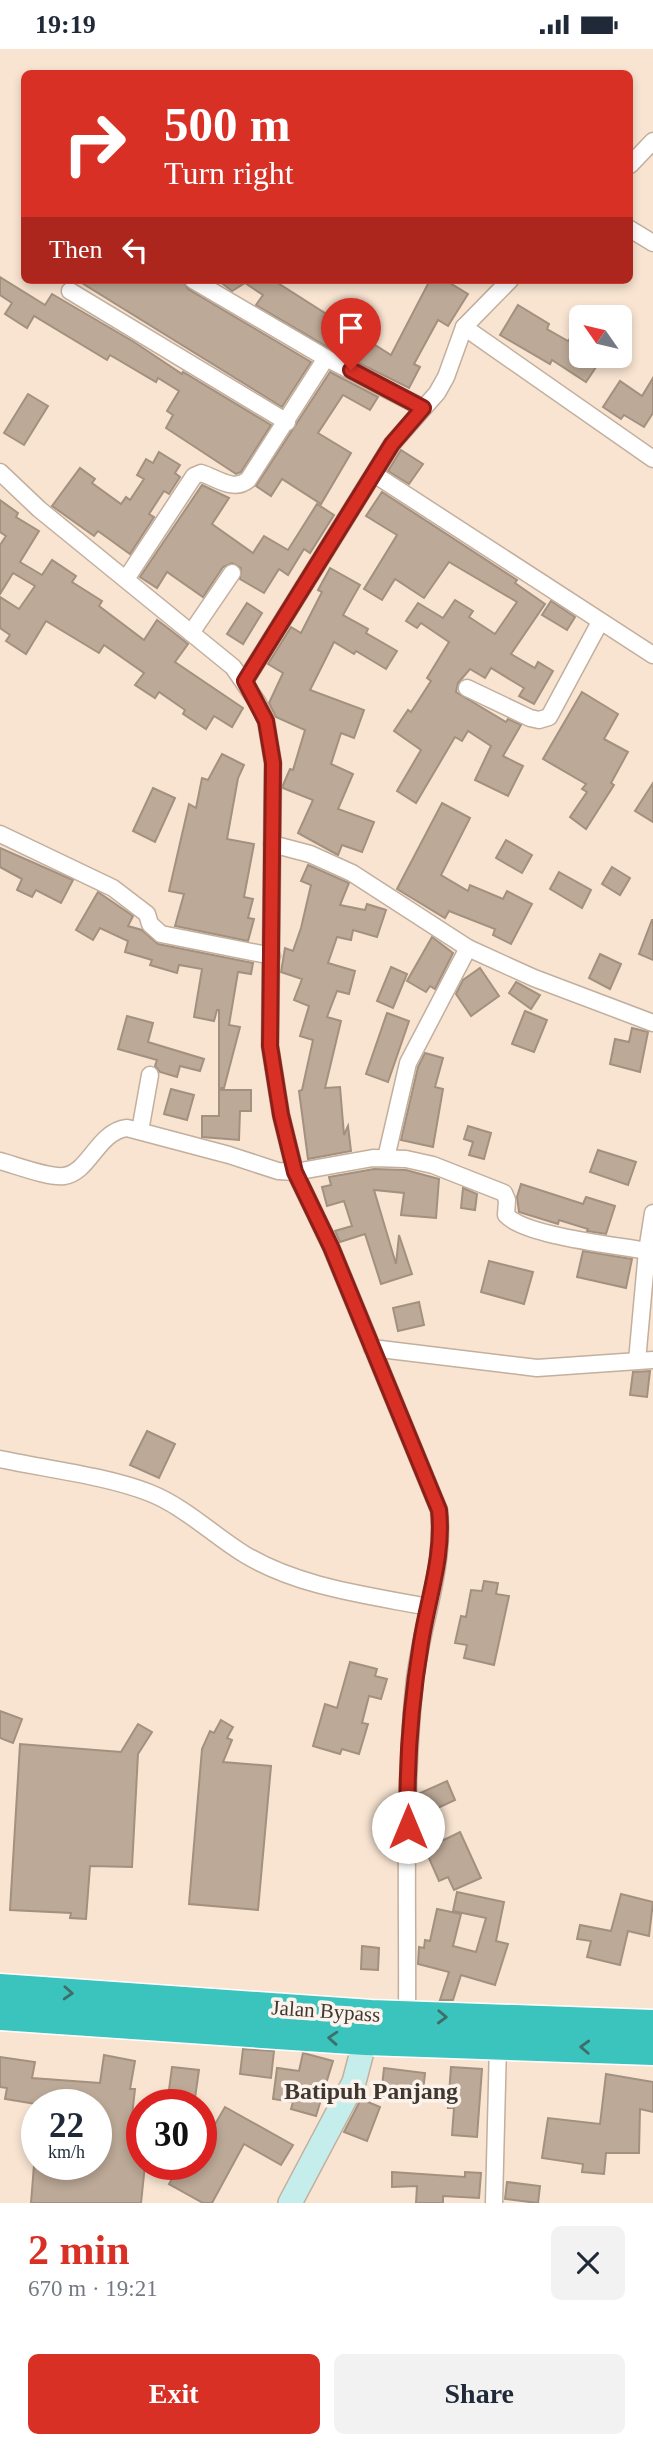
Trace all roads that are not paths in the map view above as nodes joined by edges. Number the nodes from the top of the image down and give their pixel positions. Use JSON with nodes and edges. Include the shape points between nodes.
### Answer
{"nodes":[{"id":1,"x":653,"y":141,"type":"edge"},
{"id":2,"x":633,"y":162,"type":"edge"},
{"id":3,"x":633,"y":231,"type":"edge"},
{"id":4,"x":653,"y":243,"type":"edge"},
{"id":5,"x":200,"y":284,"type":"edge"},
{"id":6,"x":506,"y":284,"type":"edge"},
{"id":7,"x":70,"y":291,"type":"dead end"},
{"id":8,"x":464,"y":327,"type":"junction"},
{"id":9,"x":326,"y":358,"type":"junction"},
{"id":10,"x":423,"y":408,"type":"junction"},
{"id":11,"x":286,"y":422,"type":"junction"},
{"id":12,"x":653,"y":459,"type":"edge"},
{"id":13,"x":0,"y":472,"type":"edge"},
{"id":14,"x":374,"y":474,"type":"junction"},
{"id":15,"x":232,"y":573,"type":"dead end"},
{"id":16,"x":126,"y":579,"type":"junction"},
{"id":17,"x":600,"y":622,"type":"junction"},
{"id":18,"x":191,"y":632,"type":"junction"},
{"id":19,"x":653,"y":655,"type":"edge"},
{"id":20,"x":245,"y":681,"type":"junction"},
{"id":21,"x":467,"y":688,"type":"dead end"},
{"id":22,"x":0,"y":834,"type":"edge"},
{"id":23,"x":272,"y":844,"type":"junction"},
{"id":24,"x":468,"y":948,"type":"junction"},
{"id":25,"x":272,"y":956,"type":"junction"},
{"id":26,"x":653,"y":1023,"type":"edge"},
{"id":27,"x":150,"y":1075,"type":"dead end"},
{"id":28,"x":140,"y":1131,"type":"junction"},
{"id":29,"x":386,"y":1158,"type":"junction"},
{"id":30,"x":0,"y":1161,"type":"edge"},
{"id":31,"x":295,"y":1172,"type":"junction"},
{"id":32,"x":653,"y":1213,"type":"edge"},
{"id":33,"x":647,"y":1251,"type":"junction"},
{"id":34,"x":372,"y":1348,"type":"junction"},
{"id":35,"x":645,"y":1361,"type":"edge"},
{"id":36,"x":0,"y":1459,"type":"edge"},
{"id":37,"x":428,"y":1607,"type":"junction"},
{"id":38,"x":0,"y":1989,"type":"edge"},
{"id":39,"x":0,"y":2015,"type":"edge"},
{"id":40,"x":407,"y":2016,"type":"junction"},
{"id":41,"x":653,"y":2025,"type":"edge"},
{"id":42,"x":369,"y":2027,"type":"junction"},
{"id":43,"x":498,"y":2043,"type":"junction"},
{"id":44,"x":653,"y":2050,"type":"edge"},
{"id":45,"x":290,"y":2203,"type":"edge"},
{"id":46,"x":494,"y":2203,"type":"edge"}],
"edges":[{"from":1,"to":2,"type":"street"},
{"from":3,"to":4,"type":"street"},
{"from":5,"to":9,"type":"street"},
{"from":6,"to":8,"type":"street"},
{"from":7,"to":11,"type":"street"},
{"from":8,"to":10,"type":"street","via":[[446,377]]},
{"from":8,"to":12,"type":"street"},
{"from":9,"to":10,"type":"street"},
{"from":9,"to":11,"type":"street"},
{"from":10,"to":14,"type":"street"},
{"from":11,"to":16,"type":"street","via":[[241,485],[201,473],[194,476]]},
{"from":13,"to":16,"type":"street"},
{"from":14,"to":17,"type":"street"},
{"from":14,"to":20,"type":"street"},
{"from":15,"to":18,"type":"street"},
{"from":16,"to":18,"type":"street"},
{"from":17,"to":19,"type":"street"},
{"from":17,"to":21,"type":"street","via":[[549,717],[530,719]]},
{"from":18,"to":20,"type":"street"},
{"from":20,"to":23,"type":"street","via":[[270,740]]},
{"from":22,"to":25,"type":"street","via":[[113,888],[147,914],[150,924],[161,933]]},
{"from":23,"to":24,"type":"street","via":[[310,854],[352,873]]},
{"from":23,"to":25,"type":"street"},
{"from":24,"to":26,"type":"street"},
{"from":24,"to":29,"type":"street","via":[[408,1063]]},
{"from":25,"to":31,"type":"street","via":[[270,1046]]},
{"from":27,"to":28,"type":"street"},
{"from":28,"to":30,"type":"street","via":[[117,1129],[73,1173],[62,1176]]},
{"from":28,"to":31,"type":"street"},
{"from":29,"to":31,"type":"street"},
{"from":29,"to":33,"type":"street","via":[[433,1165],[500,1190],[506,1196],[506,1215],[517,1224]]},
{"from":31,"to":34,"type":"street"},
{"from":32,"to":33,"type":"street"},
{"from":33,"to":35,"type":"street"},
{"from":34,"to":35,"type":"street","via":[[537,1367]]},
{"from":34,"to":37,"type":"street","via":[[439,1510],[438,1563]]},
{"from":36,"to":37,"type":"street","via":[[137,1488],[280,1571],[334,1588]]},
{"from":37,"to":40,"type":"street","via":[[415,1679],[408,1770]]},
{"from":38,"to":42,"type":"highway","name":"Jalan Bypass","one_way":true},
{"from":42,"to":39,"type":"highway","name":"Jalan Bypass","one_way":true},
{"from":40,"to":41,"type":"highway","name":"Jalan Bypass","one_way":true},
{"from":40,"to":42,"type":"highway","name":"Jalan Bypass"},
{"from":42,"to":43,"type":"highway","name":"Jalan Bypass"},
{"from":42,"to":45,"type":"street","via":[[354,2082]]},
{"from":44,"to":43,"type":"highway","name":"Jalan Bypass","one_way":true},
{"from":43,"to":46,"type":"street"}]}
